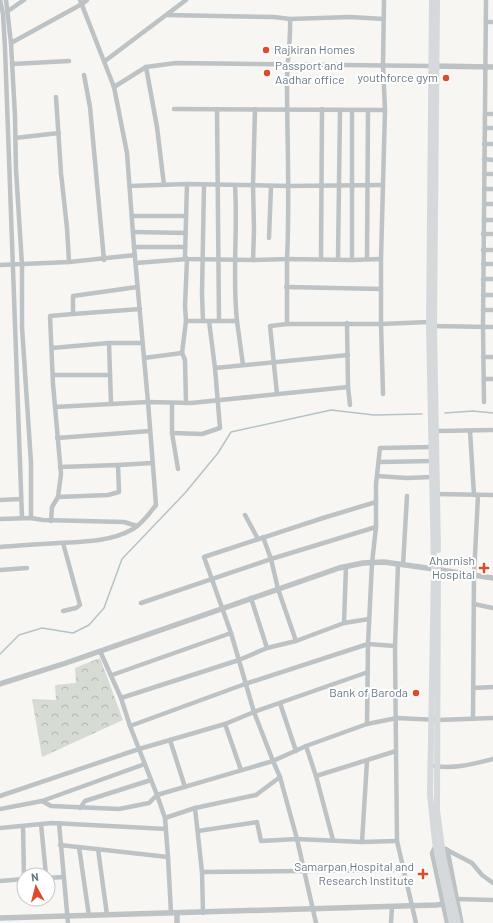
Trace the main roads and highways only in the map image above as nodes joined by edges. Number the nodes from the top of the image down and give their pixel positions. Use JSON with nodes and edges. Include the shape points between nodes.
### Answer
{"nodes":[{"id":1,"x":432,"y":0,"type":"edge"},
{"id":2,"x":437,"y":0,"type":"edge"},
{"id":3,"x":434,"y":66,"type":"junction"},
{"id":4,"x":433,"y":411,"type":"junction"},
{"id":5,"x":435,"y":494,"type":"junction"},
{"id":6,"x":434,"y":766,"type":"junction"},
{"id":7,"x":443,"y":853,"type":"junction"},
{"id":8,"x":452,"y":923,"type":"edge"},
{"id":9,"x":460,"y":923,"type":"edge"}],
"edges":[{"from":1,"to":3,"type":"main road"},
{"from":2,"to":3,"type":"main road"},
{"from":3,"to":4,"type":"main road","via":[[431,325]]},
{"from":4,"to":5,"type":"main road","via":[[432,477]]},
{"from":4,"to":5,"type":"main road","via":[[437,430]]},
{"from":5,"to":6,"type":"main road","via":[[437,569]]},
{"from":6,"to":7,"type":"main road"},
{"from":6,"to":7,"type":"main road","via":[[430,794],[436,845]]},
{"from":7,"to":8,"type":"main road"},
{"from":7,"to":9,"type":"main road"}]}
